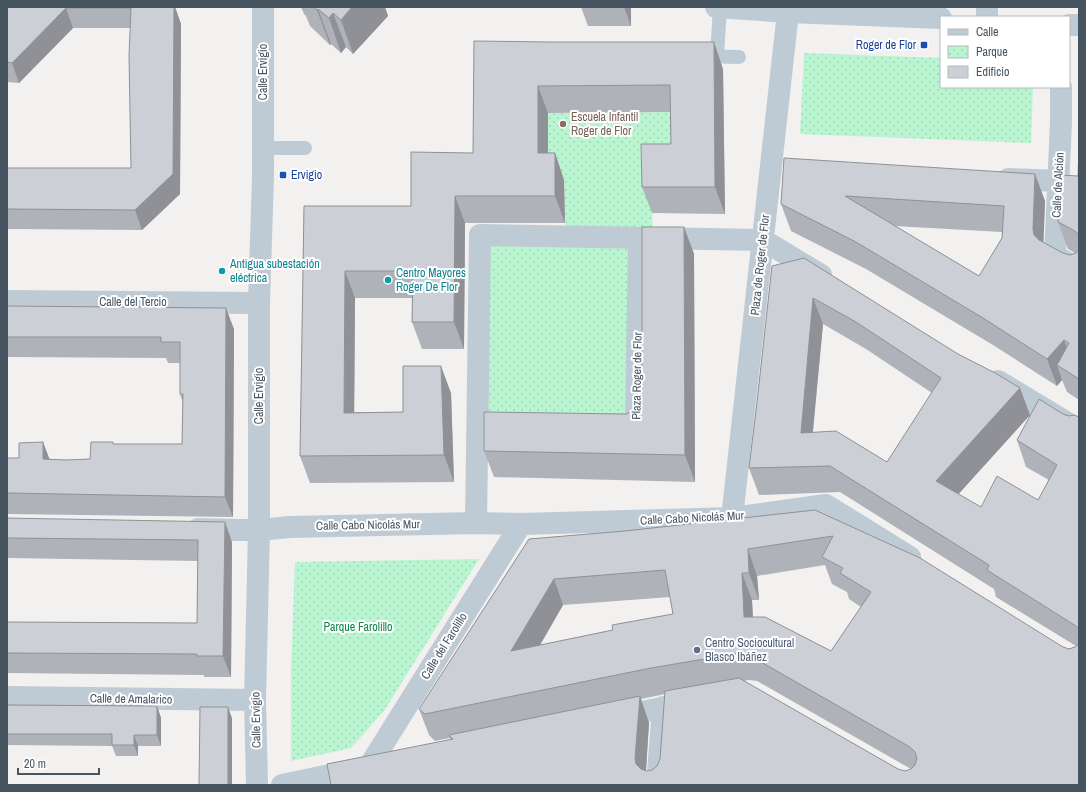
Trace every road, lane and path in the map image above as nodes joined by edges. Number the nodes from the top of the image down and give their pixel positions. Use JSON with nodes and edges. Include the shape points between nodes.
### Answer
{"nodes":[{"id":1,"x":263,"y":7,"type":"edge"},
{"id":2,"x":716,"y":7,"type":"edge"},
{"id":3,"x":720,"y":7,"type":"edge"},
{"id":4,"x":788,"y":12,"type":"junction"},
{"id":5,"x":940,"y":18,"type":"edge"},
{"id":6,"x":686,"y":55,"type":"edge"},
{"id":7,"x":717,"y":56,"type":"junction"},
{"id":8,"x":739,"y":57,"type":"dead end"},
{"id":9,"x":1062,"y":88,"type":"edge"},
{"id":10,"x":1070,"y":125,"type":"edge"},
{"id":11,"x":263,"y":148,"type":"junction"},
{"id":12,"x":305,"y":148,"type":"dead end"},
{"id":13,"x":771,"y":166,"type":"junction"},
{"id":14,"x":794,"y":167,"type":"edge"},
{"id":15,"x":988,"y":178,"type":"edge"},
{"id":16,"x":1058,"y":181,"type":"junction"},
{"id":17,"x":639,"y":238,"type":"junction"},
{"id":18,"x":763,"y":240,"type":"junction"},
{"id":19,"x":1079,"y":269,"type":"edge"},
{"id":20,"x":837,"y":284,"type":"edge"},
{"id":21,"x":7,"y":301,"type":"edge"},
{"id":22,"x":259,"y":303,"type":"junction"},
{"id":23,"x":978,"y":370,"type":"edge"},
{"id":24,"x":604,"y":427,"type":"edge"},
{"id":25,"x":1079,"y":430,"type":"edge"},
{"id":26,"x":732,"y":518,"type":"junction"},
{"id":27,"x":476,"y":523,"type":"junction"},
{"id":28,"x":521,"y":524,"type":"junction"},
{"id":29,"x":182,"y":529,"type":"edge"},
{"id":30,"x":259,"y":530,"type":"junction"},
{"id":31,"x":926,"y":567,"type":"edge"},
{"id":32,"x":7,"y":697,"type":"edge"},
{"id":33,"x":714,"y":698,"type":"edge"},
{"id":34,"x":255,"y":700,"type":"junction"},
{"id":35,"x":663,"y":707,"type":"junction"},
{"id":36,"x":593,"y":722,"type":"edge"},
{"id":37,"x":391,"y":763,"type":"edge"},
{"id":38,"x":368,"y":768,"type":"junction"},
{"id":39,"x":257,"y":785,"type":"edge"},
{"id":40,"x":282,"y":785,"type":"edge"},
{"id":41,"x":657,"y":785,"type":"edge"}],
"edges":[{"from":1,"to":11,"type":"street","name":"Calle Ervigio"},
{"from":2,"to":3,"type":"street"},
{"from":3,"to":4,"type":"street"},
{"from":3,"to":7,"type":"lane"},
{"from":4,"to":5,"type":"street"},
{"from":4,"to":13,"type":"street","name":"Plaza de Roger de Flor"},
{"from":6,"to":7,"type":"lane"},
{"from":7,"to":8,"type":"lane"},
{"from":9,"to":10,"type":"street","name":"Calle de Alción"},
{"from":10,"to":16,"type":"street","name":"Calle de Alción"},
{"from":11,"to":12,"type":"lane"},
{"from":11,"to":22,"type":"street","name":"Calle Ervigio"},
{"from":13,"to":14,"type":"street"},
{"from":13,"to":18,"type":"street","name":"Plaza de Roger de Flor"},
{"from":15,"to":16,"type":"street"},
{"from":16,"to":19,"type":"street","name":"Calle de Alción","via":[[1055,256]]},
{"from":17,"to":18,"type":"street"},
{"from":17,"to":24,"type":"street","name":"Plaza Roger de Flor","via":[[636,428]]},
{"from":17,"to":27,"type":"street","via":[[480,235],[485,426]]},
{"from":18,"to":20,"type":"street"},
{"from":18,"to":26,"type":"street","name":"Plaza de Roger de Flor"},
{"from":21,"to":22,"type":"street","name":"Calle del Tercio"},
{"from":22,"to":30,"type":"street","name":"Calle Ervigio"},
{"from":23,"to":25,"type":"street"},
{"from":26,"to":28,"type":"street","name":"Calle Cabo Nicolás Mur"},
{"from":26,"to":31,"type":"street","name":"Calle Cabo Nicolás Mur","via":[[826,505]]},
{"from":27,"to":28,"type":"street","name":"Calle Cabo Nicolás Mur"},
{"from":27,"to":30,"type":"street","name":"Calle Cabo Nicolás Mur"},
{"from":28,"to":38,"type":"street","name":"Calle del Farolillo"},
{"from":29,"to":30,"type":"street","name":"Calle Cabo Nicolás Mur"},
{"from":30,"to":34,"type":"street","name":"Calle Ervigio"},
{"from":32,"to":34,"type":"street","name":"Calle de Amalarico"},
{"from":33,"to":35,"type":"street"},
{"from":34,"to":39,"type":"street","name":"Calle Ervigio"},
{"from":35,"to":36,"type":"street"},
{"from":35,"to":41,"type":"street"},
{"from":37,"to":38,"type":"street"},
{"from":38,"to":40,"type":"street"}]}
